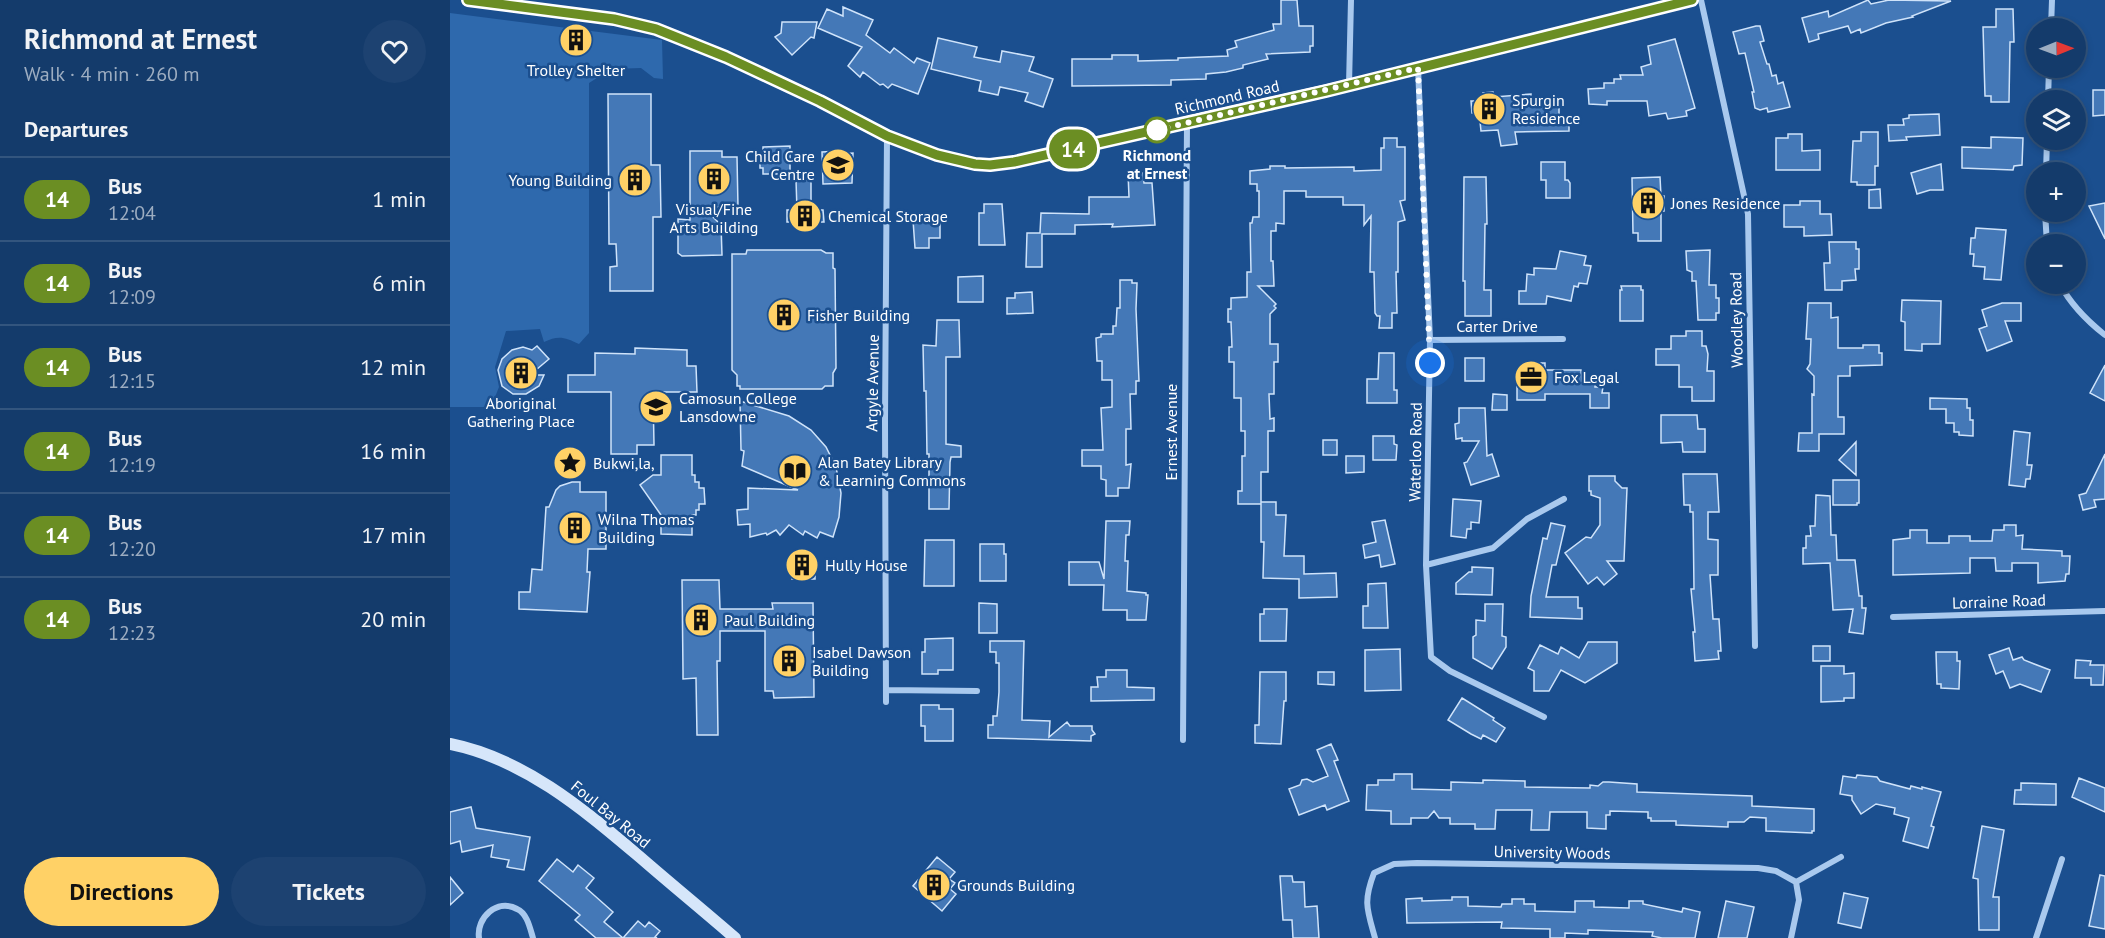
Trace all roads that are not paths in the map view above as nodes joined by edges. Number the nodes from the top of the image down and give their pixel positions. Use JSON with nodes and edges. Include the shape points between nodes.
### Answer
{"nodes":[{"id":1,"x":468,"y":0,"type":"edge"},
{"id":2,"x":1351,"y":0,"type":"edge"},
{"id":3,"x":1692,"y":0,"type":"edge"},
{"id":4,"x":1701,"y":0,"type":"edge"},
{"id":5,"x":2052,"y":0,"type":"edge"},
{"id":6,"x":2051,"y":18,"type":"edge"},
{"id":7,"x":1418,"y":68,"type":"junction"},
{"id":8,"x":1349,"y":85,"type":"junction"},
{"id":9,"x":1187,"y":124,"type":"junction"},
{"id":10,"x":887,"y":136,"type":"junction"},
{"id":11,"x":2065,"y":294,"type":"edge"},
{"id":12,"x":2105,"y":335,"type":"edge"},
{"id":13,"x":1563,"y":339,"type":"dead end"},
{"id":14,"x":1430,"y":340,"type":"junction"},
{"id":15,"x":1564,"y":499,"type":"dead end"},
{"id":16,"x":1426,"y":565,"type":"junction"},
{"id":17,"x":2105,"y":611,"type":"edge"},
{"id":18,"x":1893,"y":617,"type":"dead end"},
{"id":19,"x":1755,"y":645,"type":"dead end"},
{"id":20,"x":886,"y":690,"type":"junction"},
{"id":21,"x":977,"y":691,"type":"dead end"},
{"id":22,"x":886,"y":702,"type":"dead end"},
{"id":23,"x":1544,"y":717,"type":"dead end"},
{"id":24,"x":1183,"y":740,"type":"dead end"},
{"id":25,"x":450,"y":744,"type":"edge"},
{"id":26,"x":1841,"y":857,"type":"dead end"},
{"id":27,"x":2062,"y":859,"type":"dead end"},
{"id":28,"x":1796,"y":882,"type":"junction"},
{"id":29,"x":479,"y":938,"type":"edge"},
{"id":30,"x":533,"y":938,"type":"edge"},
{"id":31,"x":735,"y":938,"type":"edge"},
{"id":32,"x":1375,"y":938,"type":"edge"},
{"id":33,"x":1791,"y":938,"type":"edge"},
{"id":34,"x":2036,"y":938,"type":"edge"}],
"edges":[{"from":1,"to":10,"type":"main road","name":"Richmond Road","via":[[614,19],[656,29],[726,57]]},
{"from":2,"to":8,"type":"street"},
{"from":3,"to":7,"type":"main road","name":"Richmond Road"},
{"from":4,"to":19,"type":"street","name":"Woodley Road","via":[[1748,214]]},
{"from":5,"to":6,"type":"street"},
{"from":7,"to":8,"type":"main road","name":"Richmond Road"},
{"from":7,"to":14,"type":"street","name":"Waterloo Road"},
{"from":8,"to":9,"type":"main road","name":"Richmond Road"},
{"from":9,"to":10,"type":"main road","name":"Richmond Road","via":[[990,165],[937,155]]},
{"from":9,"to":24,"type":"street","name":"Ernest Avenue"},
{"from":10,"to":20,"type":"street","name":"Argyle Avenue"},
{"from":11,"to":12,"type":"street","via":[[2090,324]]},
{"from":13,"to":14,"type":"street","name":"Carter Drive"},
{"from":14,"to":16,"type":"street","name":"Waterloo Road"},
{"from":15,"to":16,"type":"street","via":[[1527,519],[1493,548]]},
{"from":16,"to":23,"type":"street","name":"Waterloo Road","via":[[1431,657],[1450,671]]},
{"from":17,"to":18,"type":"street","name":"Lorraine Road"},
{"from":20,"to":21,"type":"street"},
{"from":20,"to":22,"type":"street","name":"Argyle Avenue"},
{"from":25,"to":31,"type":"main road","name":"Foul Bay Road","via":[[509,763],[556,791]]},
{"from":26,"to":28,"type":"street"},
{"from":27,"to":34,"type":"street"},
{"from":28,"to":32,"type":"street","name":"University Woods","via":[[1776,871],[1758,868],[1394,864],[1374,873],[1367,893],[1367,912]]},
{"from":28,"to":33,"type":"street","via":[[1799,900]]},
{"from":29,"to":30,"type":"street","via":[[484,917],[497,907],[508,906],[525,917]]}]}
